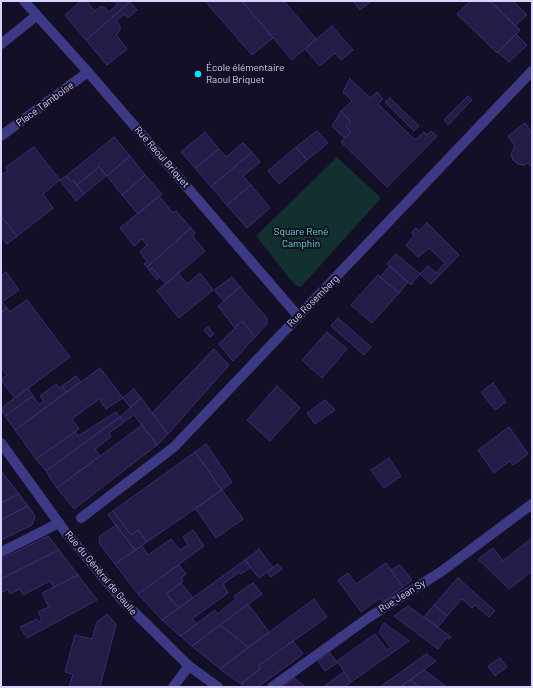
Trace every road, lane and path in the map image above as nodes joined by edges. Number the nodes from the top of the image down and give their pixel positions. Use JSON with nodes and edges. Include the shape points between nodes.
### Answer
{"nodes":[{"id":1,"x":24,"y":1,"type":"edge"},
{"id":2,"x":36,"y":16,"type":"junction"},
{"id":3,"x":1,"y":44,"type":"edge"},
{"id":4,"x":532,"y":71,"type":"edge"},
{"id":5,"x":88,"y":72,"type":"junction"},
{"id":6,"x":1,"y":136,"type":"edge"},
{"id":7,"x":298,"y":316,"type":"junction"},
{"id":8,"x":1,"y":443,"type":"edge"},
{"id":9,"x":532,"y":504,"type":"edge"},
{"id":10,"x":81,"y":518,"type":"dead end"},
{"id":11,"x":59,"y":523,"type":"junction"},
{"id":12,"x":1,"y":552,"type":"edge"},
{"id":13,"x":189,"y":666,"type":"junction"},
{"id":14,"x":173,"y":687,"type":"edge"},
{"id":15,"x":218,"y":687,"type":"edge"},
{"id":16,"x":272,"y":687,"type":"edge"}],
"edges":[{"from":1,"to":2,"type":"street","name":"Rue Raoul Briquet"},
{"from":2,"to":3,"type":"street"},
{"from":2,"to":5,"type":"street","name":"Rue Raoul Briquet"},
{"from":4,"to":7,"type":"street","name":"Rue Rosemberg"},
{"from":5,"to":6,"type":"street","name":"Place Tamboise"},
{"from":5,"to":7,"type":"street","name":"Rue Raoul Briquet"},
{"from":7,"to":10,"type":"street","name":"Rue Rosemberg","via":[[174,447]]},
{"from":8,"to":11,"type":"street","name":"Rue du Général de Gaulle"},
{"from":9,"to":16,"type":"street","name":"Rue Jean Sy","via":[[442,571],[368,618]]},
{"from":11,"to":12,"type":"street"},
{"from":11,"to":13,"type":"street","name":"Rue du Général de Gaulle","via":[[123,601]]},
{"from":13,"to":14,"type":"street"},
{"from":13,"to":15,"type":"street","name":"Rue du Général de Gaulle"}]}
